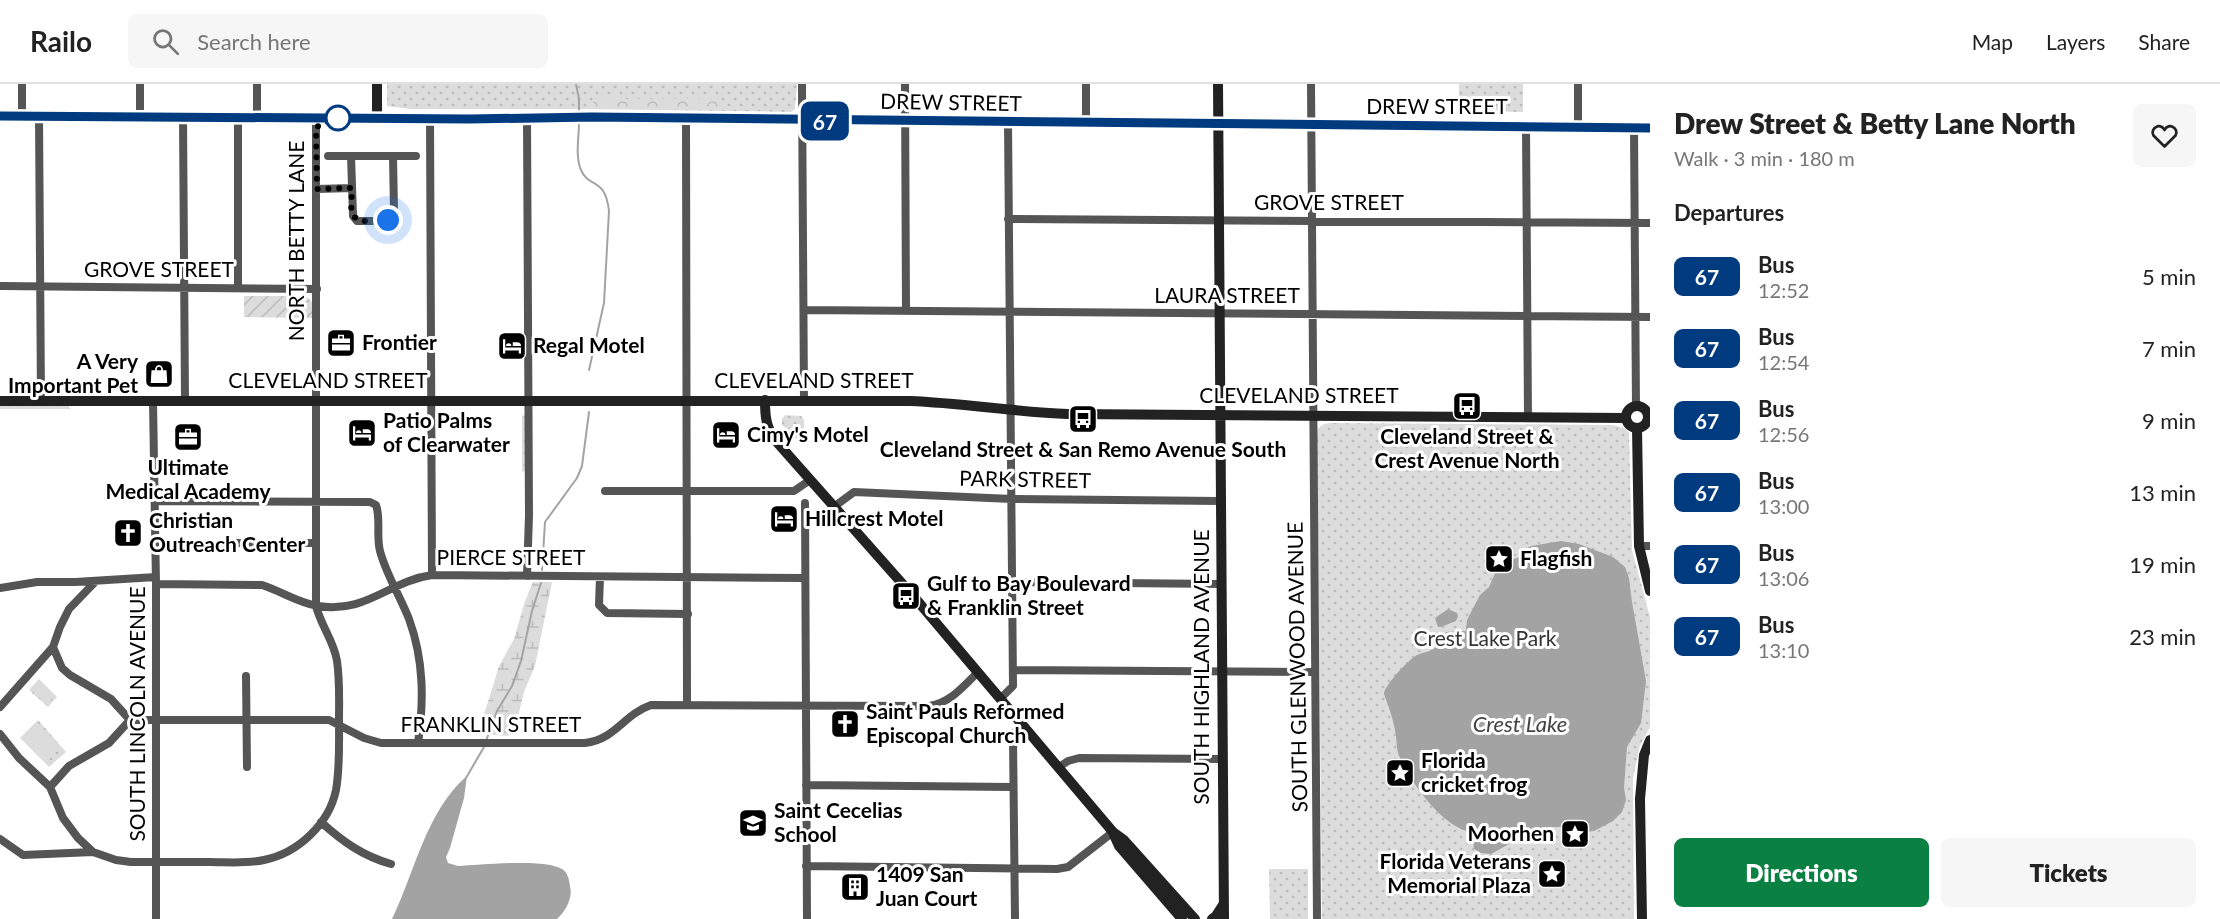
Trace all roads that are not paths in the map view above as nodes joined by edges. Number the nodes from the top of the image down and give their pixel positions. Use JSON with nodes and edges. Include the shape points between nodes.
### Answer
{"nodes":[{"id":1,"x":22,"y":84,"type":"edge"},
{"id":2,"x":140,"y":84,"type":"edge"},
{"id":3,"x":257,"y":84,"type":"edge"},
{"id":4,"x":377,"y":84,"type":"edge"},
{"id":5,"x":802,"y":84,"type":"edge"},
{"id":6,"x":905,"y":84,"type":"edge"},
{"id":7,"x":1086,"y":84,"type":"edge"},
{"id":8,"x":1218,"y":84,"type":"edge"},
{"id":9,"x":1311,"y":84,"type":"edge"},
{"id":10,"x":1578,"y":84,"type":"edge"},
{"id":11,"x":0,"y":116,"type":"edge"},
{"id":12,"x":22,"y":116,"type":"junction"},
{"id":13,"x":39,"y":116,"type":"junction"},
{"id":14,"x":140,"y":117,"type":"junction"},
{"id":15,"x":183,"y":117,"type":"junction"},
{"id":16,"x":238,"y":117,"type":"junction"},
{"id":17,"x":257,"y":117,"type":"junction"},
{"id":18,"x":316,"y":118,"type":"junction"},
{"id":19,"x":377,"y":118,"type":"junction"},
{"id":20,"x":430,"y":118,"type":"junction"},
{"id":21,"x":686,"y":118,"type":"junction"},
{"id":22,"x":527,"y":119,"type":"junction"},
{"id":23,"x":802,"y":121,"type":"junction"},
{"id":24,"x":905,"y":122,"type":"junction"},
{"id":25,"x":1008,"y":123,"type":"junction"},
{"id":26,"x":1086,"y":124,"type":"junction"},
{"id":27,"x":1218,"y":124,"type":"junction"},
{"id":28,"x":1311,"y":125,"type":"junction"},
{"id":29,"x":1526,"y":127,"type":"junction"},
{"id":30,"x":1578,"y":128,"type":"junction"},
{"id":31,"x":1634,"y":128,"type":"junction"},
{"id":32,"x":1650,"y":128,"type":"edge"},
{"id":33,"x":328,"y":156,"type":"dead end"},
{"id":34,"x":351,"y":156,"type":"junction"},
{"id":35,"x":393,"y":156,"type":"junction"},
{"id":36,"x":416,"y":156,"type":"dead end"},
{"id":37,"x":352,"y":188,"type":"junction"},
{"id":38,"x":317,"y":189,"type":"junction"},
{"id":39,"x":1008,"y":219,"type":"junction"},
{"id":40,"x":1219,"y":220,"type":"junction"},
{"id":41,"x":1312,"y":221,"type":"junction"},
{"id":42,"x":1526,"y":222,"type":"junction"},
{"id":43,"x":1635,"y":223,"type":"junction"},
{"id":44,"x":1650,"y":223,"type":"edge"},
{"id":45,"x":0,"y":286,"type":"edge"},
{"id":46,"x":40,"y":287,"type":"junction"},
{"id":47,"x":184,"y":288,"type":"junction"},
{"id":48,"x":238,"y":288,"type":"junction"},
{"id":49,"x":317,"y":289,"type":"junction"},
{"id":50,"x":804,"y":310,"type":"junction"},
{"id":51,"x":906,"y":311,"type":"junction"},
{"id":52,"x":1011,"y":313,"type":"junction"},
{"id":53,"x":1220,"y":314,"type":"junction"},
{"id":54,"x":1312,"y":315,"type":"junction"},
{"id":55,"x":1527,"y":316,"type":"junction"},
{"id":56,"x":1636,"y":317,"type":"junction"},
{"id":57,"x":1650,"y":317,"type":"edge"},
{"id":58,"x":185,"y":400,"type":"junction"},
{"id":59,"x":317,"y":400,"type":"junction"},
{"id":60,"x":528,"y":400,"type":"junction"},
{"id":61,"x":687,"y":400,"type":"junction"},
{"id":62,"x":765,"y":400,"type":"junction"},
{"id":63,"x":804,"y":400,"type":"junction"},
{"id":64,"x":0,"y":401,"type":"edge"},
{"id":65,"x":41,"y":401,"type":"junction"},
{"id":66,"x":153,"y":401,"type":"junction"},
{"id":67,"x":431,"y":401,"type":"junction"},
{"id":68,"x":1636,"y":407,"type":"junction"},
{"id":69,"x":1011,"y":410,"type":"junction"},
{"id":70,"x":1220,"y":415,"type":"junction"},
{"id":71,"x":1313,"y":415,"type":"junction"},
{"id":72,"x":1528,"y":417,"type":"junction"},
{"id":73,"x":1649,"y":417,"type":"edge"},
{"id":74,"x":1626,"y":418,"type":"junction"},
{"id":75,"x":1637,"y":428,"type":"junction"},
{"id":76,"x":810,"y":480,"type":"junction"},
{"id":77,"x":604,"y":491,"type":"dead end"},
{"id":78,"x":687,"y":491,"type":"junction"},
{"id":79,"x":1012,"y":499,"type":"junction"},
{"id":80,"x":155,"y":501,"type":"junction"},
{"id":81,"x":1220,"y":501,"type":"junction"},
{"id":82,"x":316,"y":502,"type":"junction"},
{"id":83,"x":805,"y":503,"type":"dead end"},
{"id":84,"x":835,"y":506,"type":"junction"},
{"id":85,"x":229,"y":543,"type":"dead end"},
{"id":86,"x":316,"y":543,"type":"junction"},
{"id":87,"x":1644,"y":546,"type":"edge"},
{"id":88,"x":432,"y":575,"type":"junction"},
{"id":89,"x":531,"y":576,"type":"junction"},
{"id":90,"x":600,"y":577,"type":"junction"},
{"id":91,"x":688,"y":577,"type":"junction"},
{"id":92,"x":805,"y":578,"type":"junction"},
{"id":93,"x":156,"y":580,"type":"junction"},
{"id":94,"x":96,"y":581,"type":"junction"},
{"id":95,"x":1013,"y":582,"type":"junction"},
{"id":96,"x":1221,"y":584,"type":"junction"},
{"id":97,"x":395,"y":587,"type":"junction"},
{"id":98,"x":0,"y":588,"type":"edge"},
{"id":99,"x":1650,"y":591,"type":"edge"},
{"id":100,"x":316,"y":606,"type":"junction"},
{"id":101,"x":688,"y":614,"type":"junction"},
{"id":102,"x":53,"y":647,"type":"junction"},
{"id":103,"x":1013,"y":669,"type":"junction"},
{"id":104,"x":1222,"y":671,"type":"junction"},
{"id":105,"x":978,"y":672,"type":"junction"},
{"id":106,"x":1315,"y":672,"type":"junction"},
{"id":107,"x":246,"y":676,"type":"dead end"},
{"id":108,"x":1001,"y":698,"type":"junction"},
{"id":109,"x":687,"y":704,"type":"junction"},
{"id":110,"x":807,"y":704,"type":"junction"},
{"id":111,"x":0,"y":707,"type":"edge"},
{"id":112,"x":130,"y":720,"type":"junction"},
{"id":113,"x":157,"y":720,"type":"junction"},
{"id":114,"x":246,"y":720,"type":"junction"},
{"id":115,"x":1022,"y":723,"type":"junction"},
{"id":116,"x":339,"y":724,"type":"junction"},
{"id":117,"x":0,"y":734,"type":"edge"},
{"id":118,"x":1650,"y":741,"type":"edge"},
{"id":119,"x":418,"y":743,"type":"junction"},
{"id":120,"x":1647,"y":754,"type":"edge"},
{"id":121,"x":1222,"y":759,"type":"junction"},
{"id":122,"x":247,"y":767,"type":"dead end"},
{"id":123,"x":1059,"y":767,"type":"junction"},
{"id":124,"x":806,"y":785,"type":"junction"},
{"id":125,"x":50,"y":787,"type":"junction"},
{"id":126,"x":1013,"y":787,"type":"junction"},
{"id":127,"x":321,"y":822,"type":"junction"},
{"id":128,"x":1113,"y":831,"type":"junction"},
{"id":129,"x":0,"y":840,"type":"edge"},
{"id":130,"x":93,"y":852,"type":"junction"},
{"id":131,"x":156,"y":862,"type":"junction"},
{"id":132,"x":391,"y":864,"type":"dead end"},
{"id":133,"x":806,"y":867,"type":"junction"},
{"id":134,"x":1015,"y":869,"type":"junction"},
{"id":135,"x":1223,"y":905,"type":"junction"},
{"id":136,"x":1195,"y":918,"type":"edge"},
{"id":137,"x":156,"y":919,"type":"edge"},
{"id":138,"x":807,"y":919,"type":"edge"},
{"id":139,"x":1015,"y":919,"type":"edge"},
{"id":140,"x":1182,"y":919,"type":"edge"},
{"id":141,"x":1212,"y":919,"type":"edge"},
{"id":142,"x":1224,"y":919,"type":"edge"},
{"id":143,"x":1317,"y":919,"type":"edge"},
{"id":144,"x":1642,"y":919,"type":"edge"}],
"edges":[{"from":1,"to":12,"type":"street"},
{"from":2,"to":14,"type":"street"},
{"from":3,"to":17,"type":"street"},
{"from":4,"to":19,"type":"street"},
{"from":5,"to":23,"type":"street"},
{"from":6,"to":24,"type":"street"},
{"from":7,"to":26,"type":"street"},
{"from":8,"to":27,"type":"street","name":"SOUTH HIGHLAND AVENUE"},
{"from":9,"to":28,"type":"street","name":"SOUTH GLENWOOD AVENUE"},
{"from":10,"to":30,"type":"street"},
{"from":11,"to":12,"type":"street","name":"DREW STREET"},
{"from":12,"to":13,"type":"street","name":"DREW STREET"},
{"from":13,"to":14,"type":"street","name":"DREW STREET"},
{"from":13,"to":46,"type":"street"},
{"from":14,"to":15,"type":"street","name":"DREW STREET"},
{"from":15,"to":16,"type":"street","name":"DREW STREET"},
{"from":15,"to":47,"type":"street"},
{"from":16,"to":17,"type":"street","name":"DREW STREET"},
{"from":16,"to":48,"type":"street"},
{"from":17,"to":18,"type":"street","name":"DREW STREET"},
{"from":18,"to":19,"type":"street","name":"DREW STREET"},
{"from":18,"to":38,"type":"street","name":"NORTH BETTY LANE"},
{"from":19,"to":20,"type":"street","name":"DREW STREET"},
{"from":20,"to":22,"type":"street","name":"DREW STREET"},
{"from":20,"to":67,"type":"street"},
{"from":21,"to":22,"type":"street","name":"DREW STREET"},
{"from":21,"to":23,"type":"street","name":"DREW STREET"},
{"from":21,"to":61,"type":"street"},
{"from":22,"to":60,"type":"street"},
{"from":23,"to":24,"type":"street","name":"DREW STREET"},
{"from":23,"to":50,"type":"street"},
{"from":24,"to":25,"type":"street","name":"DREW STREET"},
{"from":24,"to":51,"type":"street"},
{"from":25,"to":26,"type":"street","name":"DREW STREET"},
{"from":25,"to":39,"type":"street"},
{"from":26,"to":27,"type":"street","name":"DREW STREET"},
{"from":27,"to":28,"type":"street","name":"DREW STREET"},
{"from":27,"to":40,"type":"street","name":"SOUTH HIGHLAND AVENUE"},
{"from":28,"to":29,"type":"street","name":"DREW STREET"},
{"from":28,"to":41,"type":"street","name":"SOUTH GLENWOOD AVENUE"},
{"from":29,"to":30,"type":"street","name":"DREW STREET"},
{"from":29,"to":42,"type":"street"},
{"from":30,"to":31,"type":"street","name":"DREW STREET"},
{"from":31,"to":32,"type":"street","name":"DREW STREET"},
{"from":31,"to":43,"type":"street"},
{"from":33,"to":34,"type":"street"},
{"from":34,"to":35,"type":"street"},
{"from":34,"to":37,"type":"street"},
{"from":35,"to":36,"type":"street"},
{"from":35,"to":37,"type":"street","via":[[394,211],[390,219],[354,219]]},
{"from":37,"to":38,"type":"street"},
{"from":38,"to":49,"type":"street","name":"NORTH BETTY LANE"},
{"from":39,"to":40,"type":"street","name":"GROVE STREET"},
{"from":39,"to":52,"type":"street"},
{"from":40,"to":41,"type":"street","name":"GROVE STREET"},
{"from":40,"to":53,"type":"street","name":"SOUTH HIGHLAND AVENUE"},
{"from":41,"to":42,"type":"street","name":"GROVE STREET"},
{"from":41,"to":54,"type":"street","name":"SOUTH GLENWOOD AVENUE"},
{"from":42,"to":43,"type":"street","name":"GROVE STREET"},
{"from":42,"to":55,"type":"street"},
{"from":43,"to":44,"type":"street","name":"GROVE STREET"},
{"from":43,"to":56,"type":"street"},
{"from":45,"to":46,"type":"street","name":"GROVE STREET"},
{"from":46,"to":47,"type":"street","name":"GROVE STREET"},
{"from":46,"to":65,"type":"street"},
{"from":47,"to":48,"type":"street","name":"GROVE STREET"},
{"from":47,"to":58,"type":"street"},
{"from":48,"to":49,"type":"street","name":"GROVE STREET"},
{"from":49,"to":59,"type":"street","name":"NORTH BETTY LANE"},
{"from":50,"to":51,"type":"street","name":"LAURA STREET"},
{"from":50,"to":63,"type":"street"},
{"from":51,"to":52,"type":"street","name":"LAURA STREET"},
{"from":52,"to":53,"type":"street","name":"LAURA STREET"},
{"from":52,"to":69,"type":"street"},
{"from":53,"to":54,"type":"street","name":"LAURA STREET"},
{"from":53,"to":70,"type":"street","name":"SOUTH HIGHLAND AVENUE"},
{"from":54,"to":55,"type":"street","name":"LAURA STREET"},
{"from":54,"to":71,"type":"street","name":"SOUTH GLENWOOD AVENUE"},
{"from":55,"to":56,"type":"street","name":"LAURA STREET"},
{"from":55,"to":72,"type":"street"},
{"from":56,"to":57,"type":"street","name":"LAURA STREET"},
{"from":56,"to":68,"type":"street"},
{"from":58,"to":59,"type":"street","name":"CLEVELAND STREET"},
{"from":58,"to":66,"type":"street","name":"CLEVELAND STREET"},
{"from":59,"to":67,"type":"street","name":"CLEVELAND STREET"},
{"from":59,"to":82,"type":"street","name":"NORTH BETTY LANE"},
{"from":60,"to":61,"type":"street","name":"CLEVELAND STREET"},
{"from":60,"to":67,"type":"street","name":"CLEVELAND STREET"},
{"from":60,"to":89,"type":"street"},
{"from":61,"to":62,"type":"street","name":"CLEVELAND STREET"},
{"from":61,"to":78,"type":"street"},
{"from":62,"to":63,"type":"street","name":"CLEVELAND STREET"},
{"from":62,"to":76,"type":"street","via":[[768,429]]},
{"from":63,"to":69,"type":"street","name":"CLEVELAND STREET","via":[[952,402]]},
{"from":64,"to":65,"type":"street","name":"CLEVELAND STREET"},
{"from":65,"to":66,"type":"street","name":"CLEVELAND STREET"},
{"from":66,"to":80,"type":"street","name":"SOUTH LINCOLN AVENUE"},
{"from":67,"to":88,"type":"street"},
{"from":68,"to":73,"type":"street"},
{"from":68,"to":74,"type":"street","via":[[1630,409]]},
{"from":69,"to":70,"type":"street","name":"CLEVELAND STREET"},
{"from":69,"to":79,"type":"street"},
{"from":70,"to":71,"type":"street","name":"CLEVELAND STREET"},
{"from":70,"to":81,"type":"street","name":"SOUTH HIGHLAND AVENUE"},
{"from":71,"to":72,"type":"street","name":"CLEVELAND STREET"},
{"from":71,"to":106,"type":"street","name":"SOUTH GLENWOOD AVENUE"},
{"from":72,"to":74,"type":"street","name":"CLEVELAND STREET"},
{"from":73,"to":75,"type":"street","via":[[1644,426]]},
{"from":74,"to":75,"type":"street"},
{"from":75,"to":87,"type":"street"},
{"from":76,"to":78,"type":"street","via":[[794,491]]},
{"from":76,"to":84,"type":"street"},
{"from":77,"to":78,"type":"street"},
{"from":78,"to":91,"type":"street"},
{"from":79,"to":81,"type":"street","name":"PARK STREET"},
{"from":79,"to":84,"type":"street","name":"PARK STREET","via":[[854,492]]},
{"from":79,"to":95,"type":"street"},
{"from":80,"to":82,"type":"street"},
{"from":80,"to":93,"type":"street","name":"SOUTH LINCOLN AVENUE"},
{"from":81,"to":96,"type":"street","name":"SOUTH HIGHLAND AVENUE"},
{"from":82,"to":86,"type":"street","name":"NORTH BETTY LANE"},
{"from":82,"to":97,"type":"street","via":[[376,504],[380,550]]},
{"from":83,"to":92,"type":"street"},
{"from":84,"to":105,"type":"street"},
{"from":85,"to":86,"type":"street"},
{"from":86,"to":100,"type":"street","name":"NORTH BETTY LANE"},
{"from":87,"to":99,"type":"street"},
{"from":88,"to":89,"type":"street","name":"PIERCE STREET"},
{"from":88,"to":97,"type":"street","name":"PIERCE STREET"},
{"from":89,"to":90,"type":"street","name":"PIERCE STREET"},
{"from":90,"to":91,"type":"street","name":"PIERCE STREET"},
{"from":90,"to":101,"type":"street","via":[[599,605],[607,613]]},
{"from":91,"to":92,"type":"street","name":"PIERCE STREET"},
{"from":91,"to":101,"type":"street"},
{"from":92,"to":110,"type":"street"},
{"from":93,"to":94,"type":"street","name":"PIERCE STREET","via":[[138,576]]},
{"from":93,"to":100,"type":"street","name":"PIERCE STREET","via":[[262,585]]},
{"from":93,"to":113,"type":"street","name":"SOUTH LINCOLN AVENUE"},
{"from":94,"to":98,"type":"street","name":"PIERCE STREET","via":[[37,582]]},
{"from":94,"to":102,"type":"street","via":[[69,609]]},
{"from":95,"to":96,"type":"street"},
{"from":95,"to":103,"type":"street"},
{"from":96,"to":104,"type":"street","name":"SOUTH HIGHLAND AVENUE"},
{"from":97,"to":100,"type":"street","name":"PIERCE STREET","via":[[348,607]]},
{"from":97,"to":119,"type":"street","via":[[417,646],[422,674]]},
{"from":100,"to":116,"type":"street","via":[[337,661]]},
{"from":101,"to":109,"type":"street"},
{"from":102,"to":111,"type":"street"},
{"from":102,"to":112,"type":"street","via":[[62,668],[111,699]]},
{"from":103,"to":104,"type":"street"},
{"from":103,"to":108,"type":"street","via":[[1013,686]]},
{"from":104,"to":106,"type":"street"},
{"from":104,"to":121,"type":"street","name":"SOUTH HIGHLAND AVENUE"},
{"from":105,"to":108,"type":"street"},
{"from":105,"to":110,"type":"street","name":"FRANKLIN STREET","via":[[939,704]]},
{"from":106,"to":143,"type":"street","name":"SOUTH GLENWOOD AVENUE"},
{"from":107,"to":114,"type":"street"},
{"from":108,"to":115,"type":"street"},
{"from":109,"to":110,"type":"street","name":"FRANKLIN STREET"},
{"from":109,"to":119,"type":"street","name":"FRANKLIN STREET","via":[[641,708],[607,738],[596,742]]},
{"from":110,"to":124,"type":"street"},
{"from":112,"to":113,"type":"street","name":"FRANKLIN STREET"},
{"from":112,"to":125,"type":"street","via":[[109,743],[69,766]]},
{"from":113,"to":114,"type":"street","name":"FRANKLIN STREET"},
{"from":113,"to":131,"type":"street","name":"SOUTH LINCOLN AVENUE"},
{"from":114,"to":116,"type":"street","name":"FRANKLIN STREET","via":[[329,720]]},
{"from":114,"to":122,"type":"street"},
{"from":115,"to":123,"type":"street"},
{"from":115,"to":126,"type":"street","via":[[1013,738]]},
{"from":116,"to":119,"type":"street","name":"FRANKLIN STREET","via":[[373,742]]},
{"from":116,"to":127,"type":"street","via":[[335,793]]},
{"from":117,"to":125,"type":"street"},
{"from":118,"to":120,"type":"street"},
{"from":120,"to":144,"type":"street","via":[[1640,799]]},
{"from":121,"to":123,"type":"street","via":[[1079,758]]},
{"from":121,"to":135,"type":"street","name":"SOUTH HIGHLAND AVENUE"},
{"from":123,"to":128,"type":"street"},
{"from":124,"to":126,"type":"street"},
{"from":124,"to":133,"type":"street"},
{"from":125,"to":130,"type":"street","via":[[63,818]]},
{"from":126,"to":134,"type":"street"},
{"from":127,"to":131,"type":"street","via":[[297,846],[266,860]]},
{"from":127,"to":132,"type":"street","via":[[346,844]]},
{"from":128,"to":134,"type":"street","via":[[1068,867]]},
{"from":128,"to":136,"type":"street"},
{"from":128,"to":140,"type":"street","via":[[1119,846]]},
{"from":129,"to":130,"type":"street","via":[[23,855]]},
{"from":130,"to":131,"type":"street","via":[[116,860]]},
{"from":131,"to":137,"type":"street","name":"SOUTH LINCOLN AVENUE"},
{"from":133,"to":134,"type":"street"},
{"from":133,"to":138,"type":"street"},
{"from":134,"to":139,"type":"street"},
{"from":135,"to":141,"type":"street"},
{"from":135,"to":142,"type":"street","name":"SOUTH HIGHLAND AVENUE"}]}
